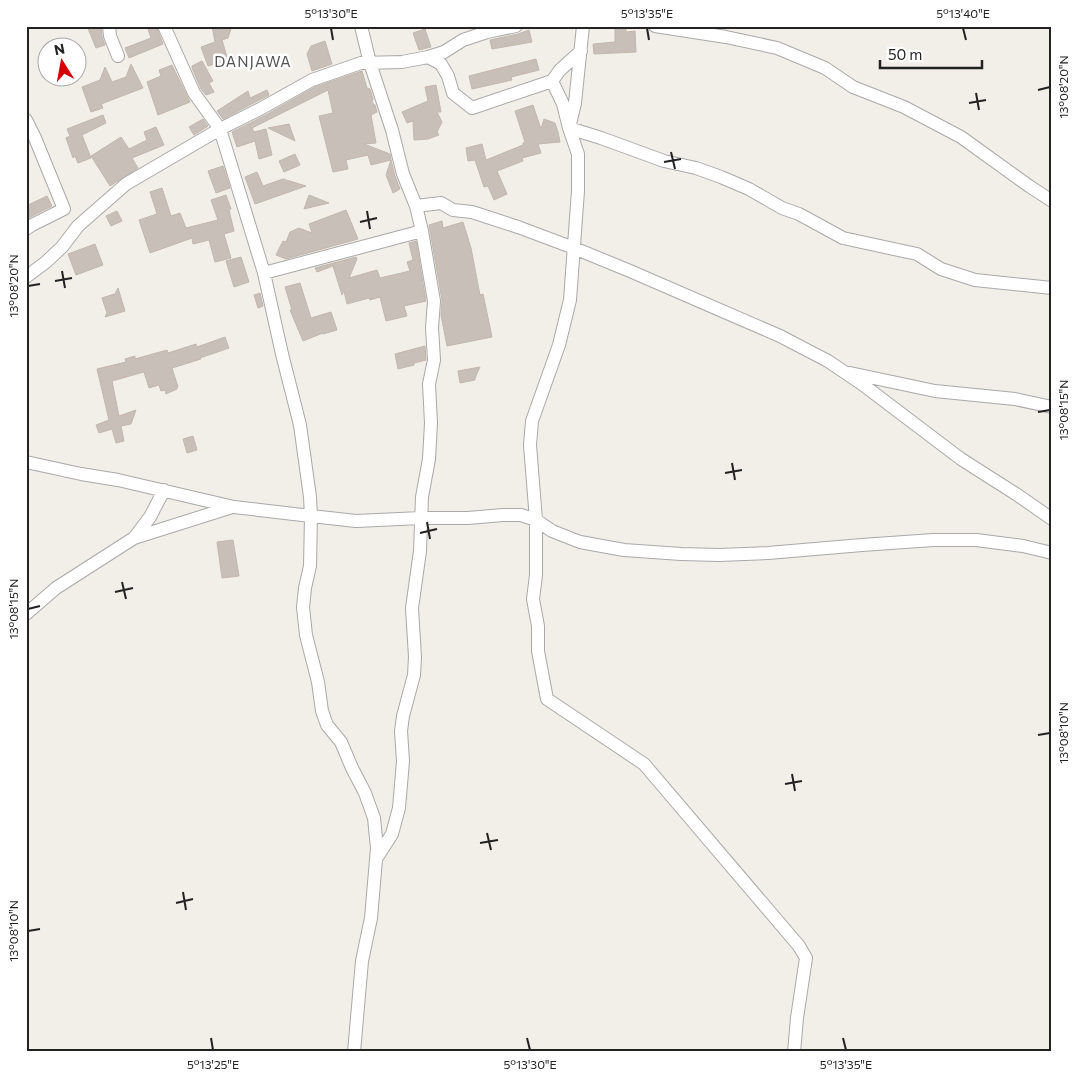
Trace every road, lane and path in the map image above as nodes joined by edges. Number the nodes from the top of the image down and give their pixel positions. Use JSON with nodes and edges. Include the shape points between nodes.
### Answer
{"nodes":[{"id":1,"x":109,"y":26,"type":"edge"},
{"id":2,"x":164,"y":26,"type":"edge"},
{"id":3,"x":361,"y":26,"type":"edge"},
{"id":4,"x":516,"y":26,"type":"edge"},
{"id":5,"x":583,"y":26,"type":"edge"},
{"id":6,"x":655,"y":26,"type":"edge"},
{"id":7,"x":581,"y":52,"type":"junction"},
{"id":8,"x":118,"y":56,"type":"dead end"},
{"id":9,"x":428,"y":57,"type":"junction"},
{"id":10,"x":370,"y":63,"type":"junction"},
{"id":11,"x":552,"y":81,"type":"junction"},
{"id":12,"x":26,"y":120,"type":"edge"},
{"id":13,"x":569,"y":128,"type":"junction"},
{"id":14,"x":220,"y":129,"type":"junction"},
{"id":15,"x":1052,"y":201,"type":"edge"},
{"id":16,"x":416,"y":206,"type":"junction"},
{"id":17,"x":26,"y":229,"type":"edge"},
{"id":18,"x":422,"y":230,"type":"junction"},
{"id":19,"x":574,"y":248,"type":"junction"},
{"id":20,"x":264,"y":273,"type":"junction"},
{"id":21,"x":26,"y":277,"type":"edge"},
{"id":22,"x":1052,"y":288,"type":"edge"},
{"id":23,"x":845,"y":372,"type":"junction"},
{"id":24,"x":1052,"y":407,"type":"edge"},
{"id":25,"x":26,"y":462,"type":"edge"},
{"id":26,"x":164,"y":490,"type":"junction"},
{"id":27,"x":234,"y":507,"type":"junction"},
{"id":28,"x":311,"y":516,"type":"junction"},
{"id":29,"x":422,"y":518,"type":"junction"},
{"id":30,"x":1052,"y":519,"type":"edge"},
{"id":31,"x":536,"y":520,"type":"junction"},
{"id":32,"x":134,"y":538,"type":"junction"},
{"id":33,"x":1052,"y":553,"type":"edge"},
{"id":34,"x":26,"y":614,"type":"edge"},
{"id":35,"x":376,"y":859,"type":"junction"},
{"id":36,"x":354,"y":1052,"type":"edge"},
{"id":37,"x":794,"y":1052,"type":"edge"}],
"edges":[{"from":1,"to":8,"type":"street"},
{"from":2,"to":14,"type":"street","via":[[194,93]]},
{"from":3,"to":10,"type":"street"},
{"from":4,"to":9,"type":"street","via":[[463,40]]},
{"from":5,"to":7,"type":"street"},
{"from":6,"to":15,"type":"street","via":[[777,48],[825,68],[853,87],[904,107],[961,137]]},
{"from":7,"to":11,"type":"street"},
{"from":7,"to":13,"type":"street"},
{"from":9,"to":10,"type":"street"},
{"from":9,"to":11,"type":"street","via":[[441,64],[453,93],[472,108]]},
{"from":10,"to":14,"type":"street","via":[[312,80]]},
{"from":10,"to":16,"type":"street","via":[[403,174]]},
{"from":11,"to":13,"type":"street","via":[[563,104]]},
{"from":12,"to":17,"type":"street","via":[[64,209]]},
{"from":13,"to":19,"type":"street","via":[[578,154]]},
{"from":13,"to":22,"type":"street","via":[[664,162],[721,177],[843,238],[918,254],[941,269],[974,280]]},
{"from":14,"to":20,"type":"street"},
{"from":14,"to":21,"type":"street","via":[[126,184],[78,226],[62,247]]},
{"from":16,"to":18,"type":"street"},
{"from":16,"to":19,"type":"street","via":[[441,203],[453,210],[472,212]]},
{"from":18,"to":20,"type":"street"},
{"from":18,"to":29,"type":"street","via":[[434,301],[434,360],[429,384],[431,423]]},
{"from":19,"to":23,"type":"street","via":[[780,336]]},
{"from":19,"to":31,"type":"street","via":[[570,300],[559,345],[532,421],[530,445]]},
{"from":20,"to":28,"type":"street","via":[[300,426]]},
{"from":23,"to":24,"type":"street","via":[[935,391],[1016,399]]},
{"from":23,"to":30,"type":"street","via":[[961,458]]},
{"from":25,"to":26,"type":"street"},
{"from":26,"to":27,"type":"street"},
{"from":26,"to":32,"type":"street"},
{"from":27,"to":28,"type":"street"},
{"from":27,"to":32,"type":"street"},
{"from":28,"to":29,"type":"street","via":[[356,522]]},
{"from":28,"to":35,"type":"street","via":[[310,566],[302,607],[306,635],[327,725],[341,742],[374,818]]},
{"from":29,"to":31,"type":"street","via":[[522,515]]},
{"from":29,"to":35,"type":"street","via":[[412,608],[414,675],[402,716],[399,808],[392,834]]},
{"from":31,"to":33,"type":"street","via":[[552,531],[580,542],[624,550],[681,554],[768,553],[933,540],[976,540]]},
{"from":31,"to":37,"type":"street","via":[[533,599],[547,699],[644,764],[799,946],[806,958]]},
{"from":32,"to":34,"type":"street","via":[[56,588]]},
{"from":35,"to":36,"type":"street"}]}
